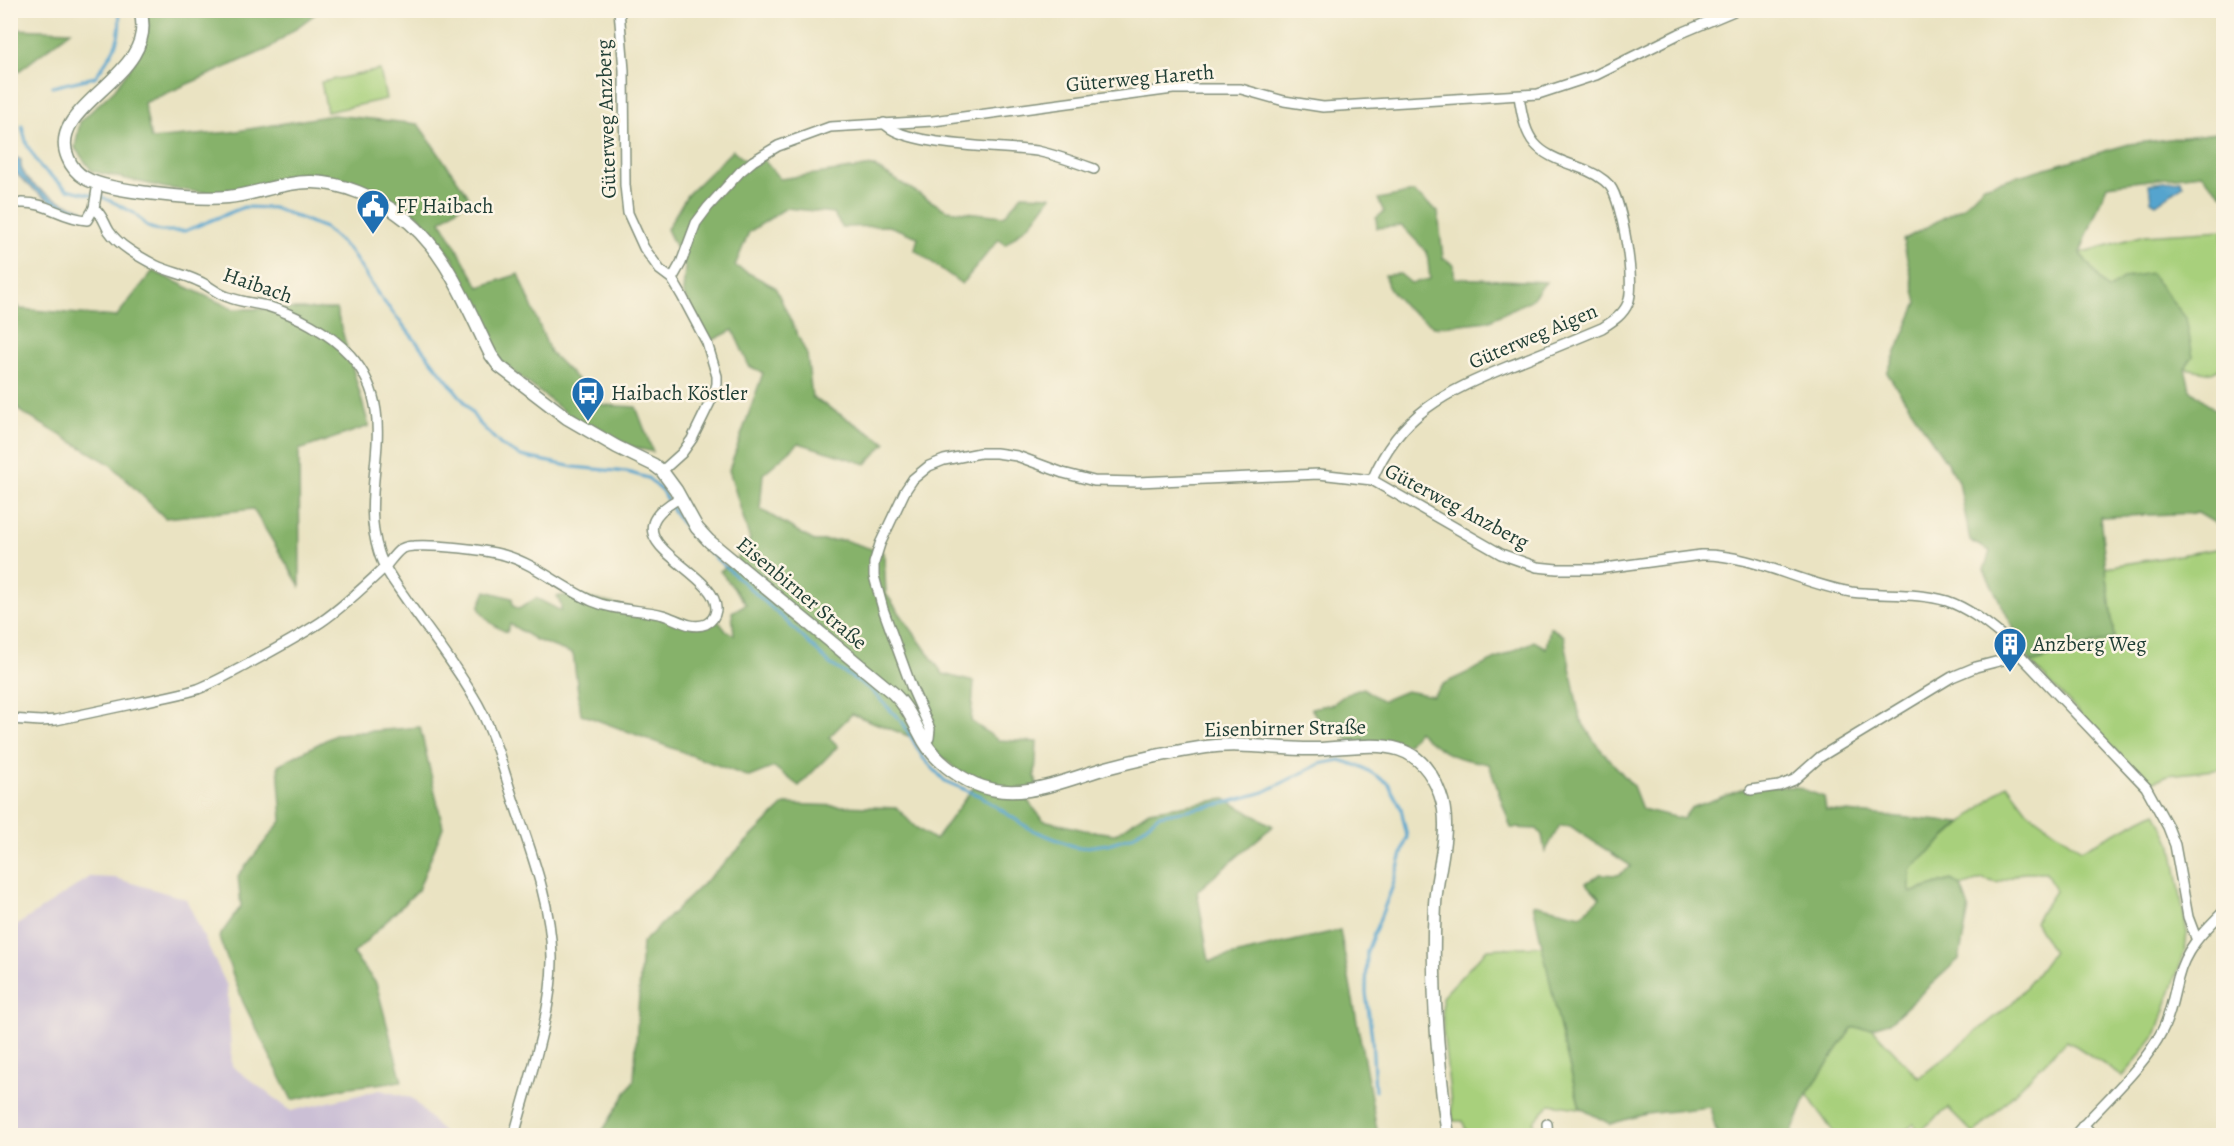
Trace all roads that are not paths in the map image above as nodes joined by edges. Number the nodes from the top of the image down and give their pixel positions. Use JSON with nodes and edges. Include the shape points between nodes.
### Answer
{"nodes":[{"id":1,"x":140,"y":10,"type":"edge"},
{"id":2,"x":619,"y":10,"type":"edge"},
{"id":3,"x":1736,"y":10,"type":"edge"},
{"id":4,"x":1519,"y":96,"type":"junction"},
{"id":5,"x":884,"y":123,"type":"junction"},
{"id":6,"x":1094,"y":169,"type":"dead end"},
{"id":7,"x":96,"y":197,"type":"junction"},
{"id":8,"x":21,"y":203,"type":"dead end"},
{"id":9,"x":672,"y":279,"type":"junction"},
{"id":10,"x":662,"y":471,"type":"junction"},
{"id":11,"x":1372,"y":480,"type":"junction"},
{"id":12,"x":674,"y":502,"type":"junction"},
{"id":13,"x":385,"y":567,"type":"junction"},
{"id":14,"x":2017,"y":653,"type":"junction"},
{"id":15,"x":10,"y":719,"type":"edge"},
{"id":16,"x":924,"y":741,"type":"junction"},
{"id":17,"x":1751,"y":790,"type":"dead end"},
{"id":18,"x":2223,"y":911,"type":"edge"},
{"id":19,"x":2196,"y":938,"type":"junction"},
{"id":20,"x":1546,"y":1125,"type":"dead end"},
{"id":21,"x":2083,"y":1125,"type":"junction"},
{"id":22,"x":514,"y":1136,"type":"edge"},
{"id":23,"x":1448,"y":1136,"type":"edge"},
{"id":24,"x":1548,"y":1136,"type":"edge"},
{"id":25,"x":2074,"y":1136,"type":"edge"},
{"id":26,"x":2094,"y":1136,"type":"edge"}],
"edges":[{"from":1,"to":7,"type":"main road","name":"Eisenbirner Straße","via":[[143,30],[133,55],[123,71],[76,115],[64,138],[67,156]]},
{"from":2,"to":9,"type":"street","name":"Güterweg Anzberg","via":[[628,213],[644,248]]},
{"from":3,"to":4,"type":"street","name":"Güterweg Hareth","via":[[1585,80],[1553,91]]},
{"from":4,"to":5,"type":"street","name":"Güterweg Hareth","via":[[1323,106],[1284,101],[1241,89],[1173,89],[953,119]]},
{"from":4,"to":11,"type":"street","name":"Güterweg Aigen","via":[[1525,126],[1540,150],[1593,172],[1614,191],[1631,280],[1629,302],[1622,314],[1602,328],[1436,400],[1402,431]]},
{"from":5,"to":6,"type":"street","via":[[893,131],[915,137],[1047,153]]},
{"from":5,"to":9,"type":"street","name":"Güterweg Hareth","via":[[849,124],[812,132],[753,161],[696,223]]},
{"from":7,"to":8,"type":"street","via":[[87,220],[39,203]]},
{"from":7,"to":10,"type":"main road","name":"Eisenbirner Straße","via":[[161,194],[210,199],[315,182],[349,189],[380,202],[415,226],[430,242],[500,366],[567,418]]},
{"from":7,"to":13,"type":"street","name":"Haibach","via":[[112,236],[143,258],[228,297],[294,316],[350,355],[364,375],[377,408],[373,514]]},
{"from":9,"to":10,"type":"street","name":"Güterweg Anzberg","via":[[707,343],[717,384],[688,446]]},
{"from":10,"to":12,"type":"main road","name":"Eisenbirner Straße"},
{"from":11,"to":14,"type":"street","name":"Güterweg Anzberg","via":[[1501,554],[1537,567],[1580,570],[1701,555],[1735,557],[1852,592],[1946,601],[1983,620]]},
{"from":11,"to":16,"type":"street","name":"Güterweg Anzberg","via":[[1319,474],[1094,481],[996,453],[953,458],[928,466],[905,491],[874,563],[883,609],[930,729],[929,738]]},
{"from":12,"to":13,"type":"street","via":[[654,523],[655,536],[663,550],[711,594],[715,614],[706,624],[696,626],[662,615],[595,603],[516,559],[488,552],[407,546]]},
{"from":12,"to":16,"type":"main road","name":"Eisenbirner Straße","via":[[708,541],[898,697]]},
{"from":13,"to":15,"type":"street","via":[[322,621],[199,688],[56,720]]},
{"from":13,"to":22,"type":"street","name":"Haibach","via":[[482,711],[545,902],[552,942],[550,990]]},
{"from":14,"to":17,"type":"street","via":[[1945,681],[1820,757],[1794,780]]},
{"from":14,"to":19,"type":"street","name":"Güterweg Anzberg","via":[[2138,777],[2154,800],[2175,845]]},
{"from":16,"to":23,"type":"main road","name":"Eisenbirner Straße","via":[[945,766],[976,784],[1021,792],[1120,764],[1206,747],[1307,749],[1378,745],[1394,747],[1418,760],[1434,782],[1444,810],[1435,903],[1435,997],[1438,1066]]},
{"from":18,"to":19,"type":"street"},
{"from":19,"to":21,"type":"street","via":[[2184,958],[2168,1018],[2155,1043]]},
{"from":20,"to":24,"type":"street"},
{"from":21,"to":25,"type":"street"},
{"from":21,"to":26,"type":"street"}]}
